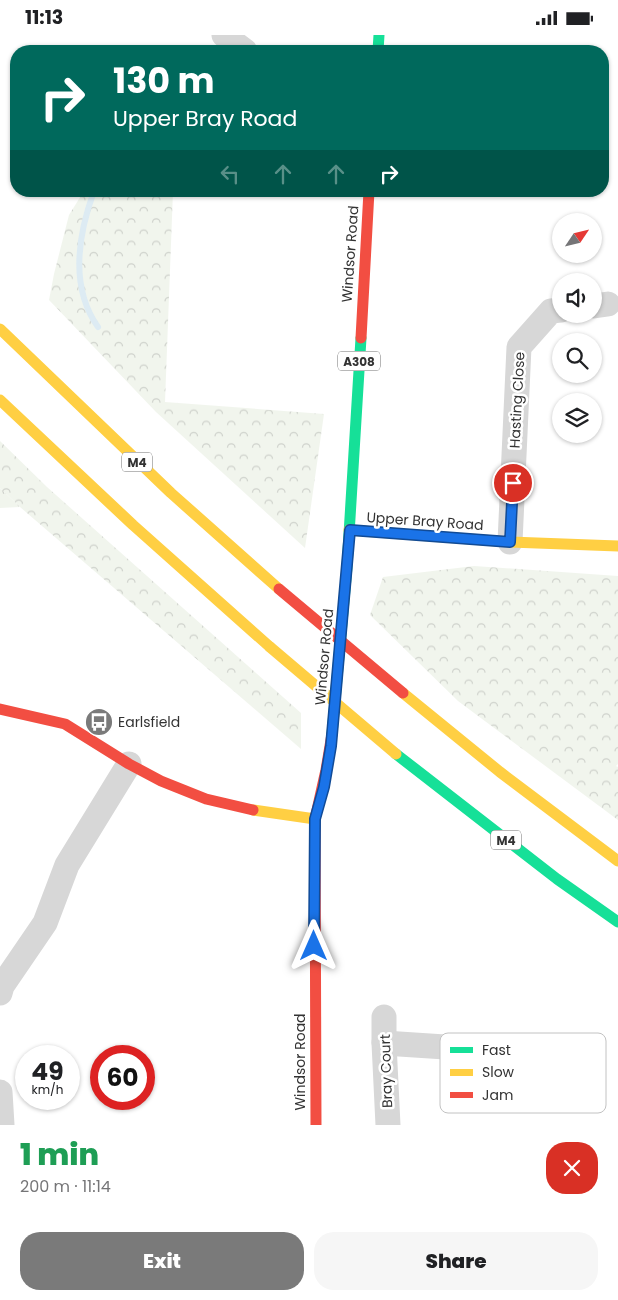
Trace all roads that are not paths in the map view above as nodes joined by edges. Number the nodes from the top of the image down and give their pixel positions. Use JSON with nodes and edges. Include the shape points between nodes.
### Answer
{"nodes":[{"id":1,"x":224,"y":35,"type":"edge"},
{"id":2,"x":237,"y":45,"type":"edge"},
{"id":3,"x":369,"y":197,"type":"edge"},
{"id":4,"x":552,"y":311,"type":"edge"},
{"id":5,"x":0,"y":329,"type":"edge"},
{"id":6,"x":0,"y":400,"type":"edge"},
{"id":7,"x":350,"y":530,"type":"junction"},
{"id":8,"x":510,"y":542,"type":"junction"},
{"id":9,"x":618,"y":546,"type":"edge"},
{"id":10,"x":0,"y":709,"type":"edge"},
{"id":11,"x":129,"y":764,"type":"junction"},
{"id":12,"x":315,"y":819,"type":"junction"},
{"id":13,"x":618,"y":861,"type":"edge"},
{"id":14,"x":618,"y":923,"type":"edge"},
{"id":15,"x":0,"y":993,"type":"edge"},
{"id":16,"x":384,"y":1017,"type":"dead end"},
{"id":17,"x":384,"y":1043,"type":"junction"},
{"id":18,"x":440,"y":1043,"type":"edge"},
{"id":19,"x":0,"y":1095,"type":"edge"},
{"id":20,"x":2,"y":1125,"type":"edge"},
{"id":21,"x":316,"y":1125,"type":"edge"},
{"id":22,"x":388,"y":1125,"type":"edge"}],
"edges":[{"from":1,"to":2,"type":"street"},
{"from":3,"to":7,"type":"main road","name":"Windsor Road","number":"A308"},
{"from":4,"to":8,"type":"street","name":"Hasting Close","via":[[519,347]]},
{"from":5,"to":13,"type":"main road","number":"M4","bridge":true,"via":[[136,460],[279,589],[500,772]]},
{"from":6,"to":14,"type":"main road","number":"M4","bridge":true,"via":[[180,569],[396,754]]},
{"from":7,"to":8,"type":"main road","name":"Upper Bray Road"},
{"from":7,"to":12,"type":"main road","name":"Windsor Road","number":"A308","via":[[331,746]]},
{"from":8,"to":9,"type":"main road","name":"Upper Bray Road"},
{"from":10,"to":11,"type":"main road","via":[[65,724]]},
{"from":11,"to":12,"type":"main road","via":[[206,799]]},
{"from":11,"to":15,"type":"street","via":[[66,865],[45,923]]},
{"from":12,"to":21,"type":"main road","name":"Windsor Road","number":"A308"},
{"from":16,"to":17,"type":"street","name":"Bray Court"},
{"from":17,"to":18,"type":"street"},
{"from":17,"to":22,"type":"street","name":"Bray Court"},
{"from":19,"to":20,"type":"street"}]}
